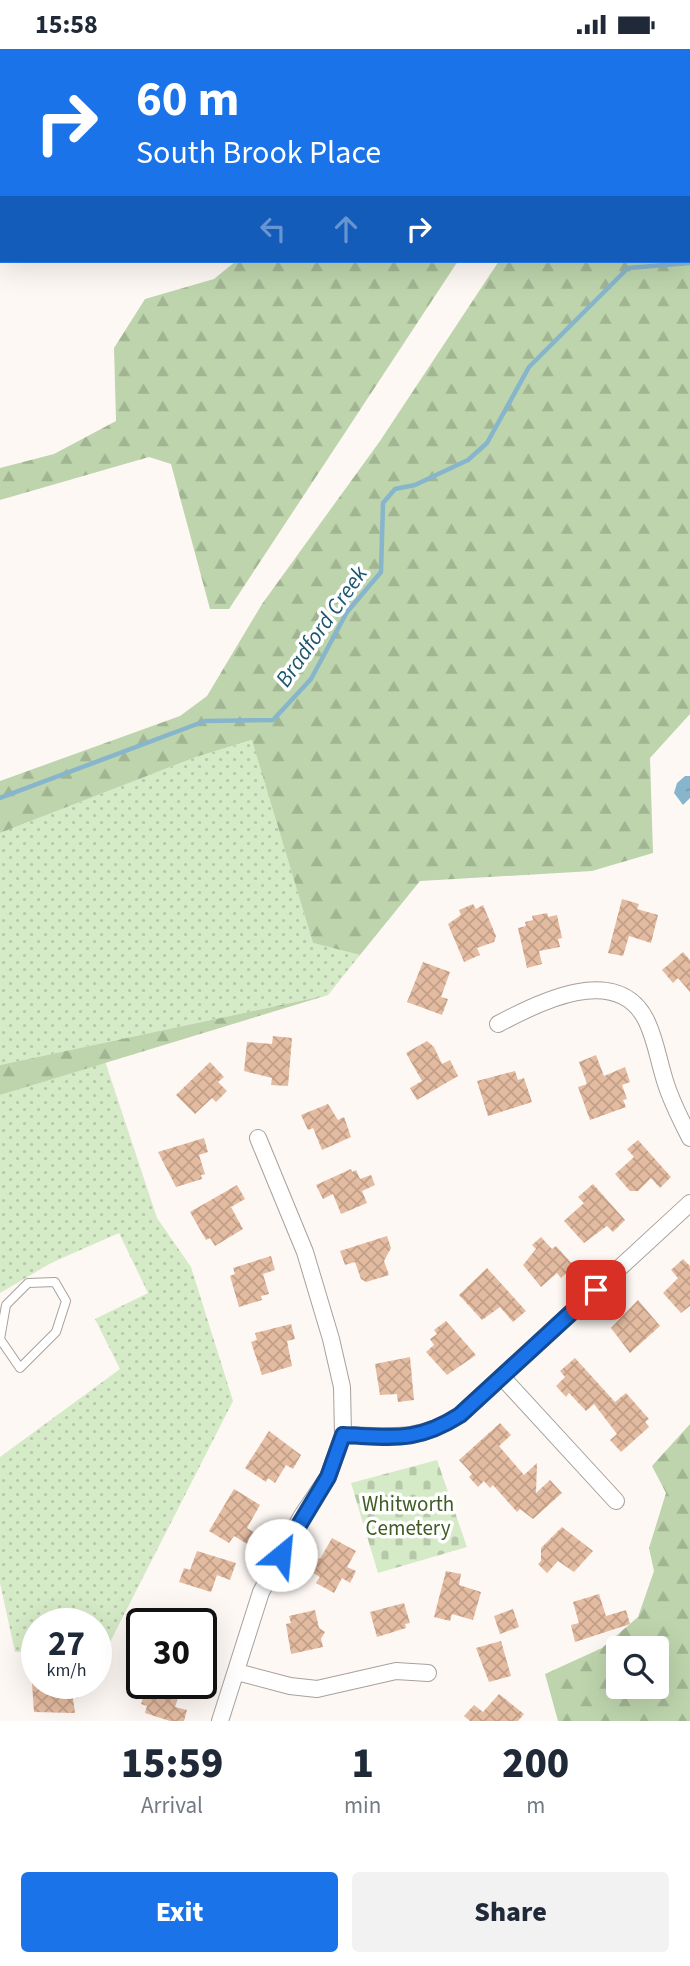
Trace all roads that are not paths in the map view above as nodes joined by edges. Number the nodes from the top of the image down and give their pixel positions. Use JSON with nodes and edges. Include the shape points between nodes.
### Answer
{"nodes":[{"id":1,"x":498,"y":1024,"type":"dead end"},
{"id":2,"x":258,"y":1138,"type":"dead end"},
{"id":3,"x":690,"y":1138,"type":"edge"},
{"id":4,"x":690,"y":1203,"type":"edge"},
{"id":5,"x":56,"y":1332,"type":"joint"},
{"id":6,"x":502,"y":1377,"type":"junction"},
{"id":7,"x":343,"y":1435,"type":"junction"},
{"id":8,"x":616,"y":1501,"type":"dead end"},
{"id":9,"x":237,"y":1672,"type":"junction"},
{"id":10,"x":428,"y":1673,"type":"dead end"},
{"id":11,"x":220,"y":1721,"type":"edge"}],
"edges":[{"from":1,"to":3,"type":"street","via":[[574,991],[595,990],[632,1003],[646,1019],[673,1105]]},
{"from":2,"to":7,"type":"street","via":[[305,1252],[331,1339],[342,1387]]},
{"from":4,"to":6,"type":"street"},
{"from":5,"to":5,"type":"lane","via":[[20,1368],[0,1339],[6,1305],[28,1283],[55,1282],[66,1301]]},
{"from":6,"to":7,"type":"street","via":[[437,1429],[409,1437]]},
{"from":6,"to":8,"type":"street"},
{"from":7,"to":9,"type":"street","via":[[328,1477],[261,1592]]},
{"from":9,"to":10,"type":"street","via":[[317,1689],[396,1671]]},
{"from":9,"to":11,"type":"street"}]}
